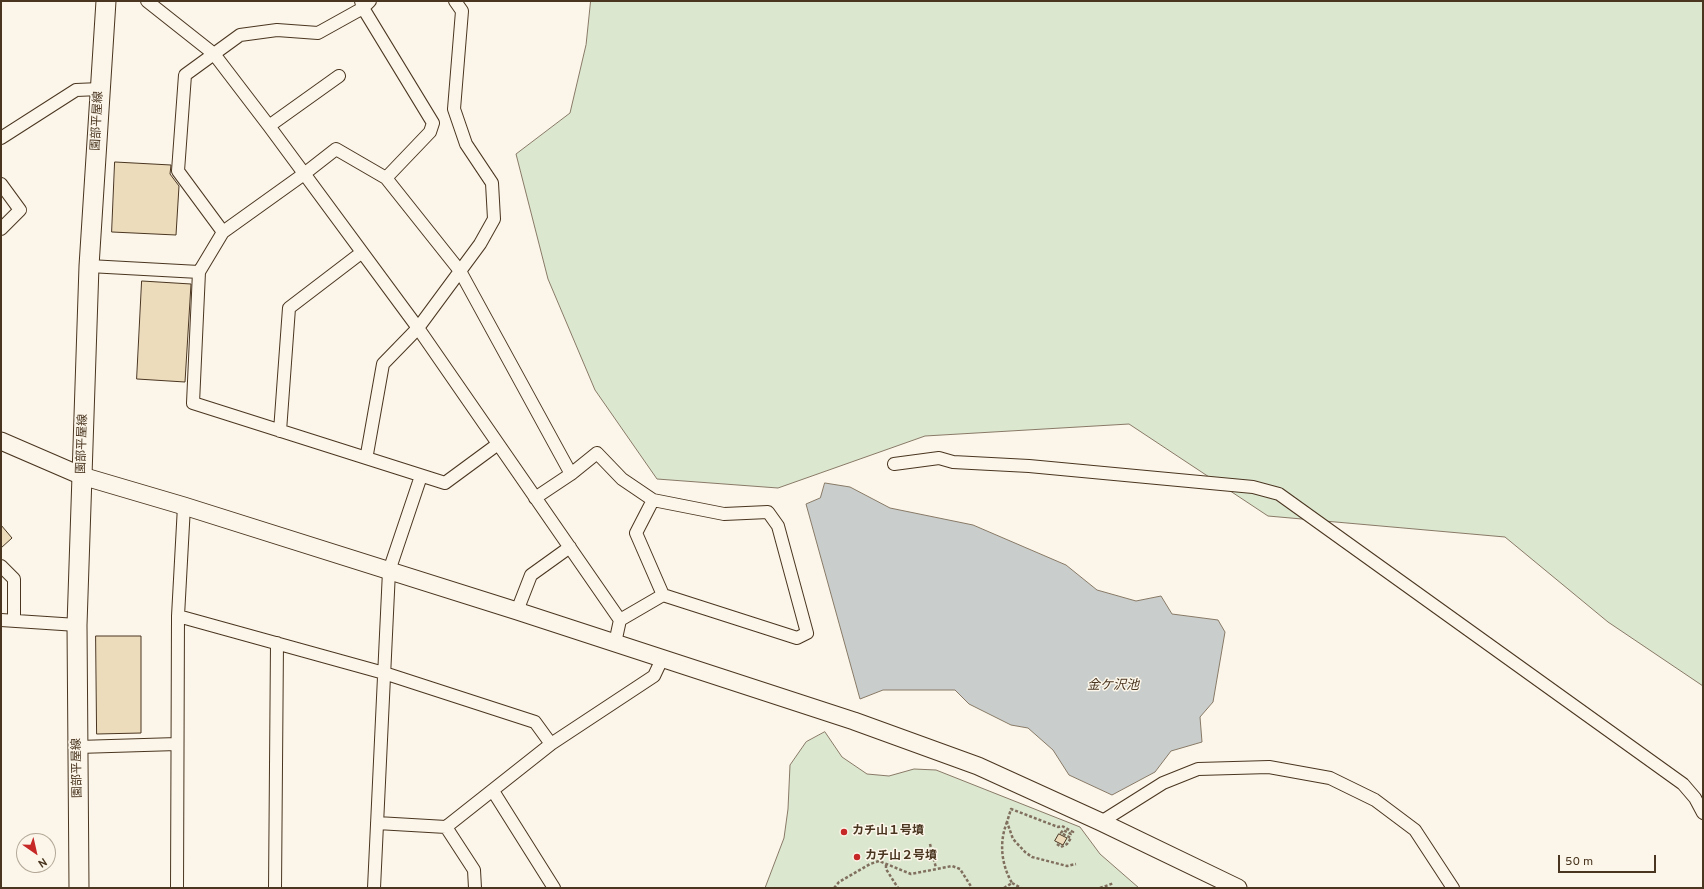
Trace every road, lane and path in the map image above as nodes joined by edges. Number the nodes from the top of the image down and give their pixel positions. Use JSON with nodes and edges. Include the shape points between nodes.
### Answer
{"nodes":[{"id":1,"x":106,"y":1,"type":"edge"},
{"id":2,"x":147,"y":1,"type":"edge"},
{"id":3,"x":455,"y":1,"type":"edge"},
{"id":4,"x":365,"y":3,"type":"edge"},
{"id":5,"x":214,"y":54,"type":"junction"},
{"id":6,"x":339,"y":76,"type":"dead end"},
{"id":7,"x":100,"y":89,"type":"junction"},
{"id":8,"x":269,"y":126,"type":"junction"},
{"id":9,"x":1,"y":138,"type":"edge"},
{"id":10,"x":304,"y":174,"type":"junction"},
{"id":11,"x":386,"y":178,"type":"junction"},
{"id":12,"x":1,"y":184,"type":"edge"},
{"id":13,"x":1,"y":228,"type":"edge"},
{"id":14,"x":223,"y":232,"type":"junction"},
{"id":15,"x":361,"y":253,"type":"junction"},
{"id":16,"x":89,"y":266,"type":"junction"},
{"id":17,"x":460,"y":271,"type":"junction"},
{"id":18,"x":200,"y":272,"type":"junction"},
{"id":19,"x":418,"y":328,"type":"junction"},
{"id":20,"x":280,"y":431,"type":"junction"},
{"id":21,"x":1,"y":441,"type":"edge"},
{"id":22,"x":498,"y":444,"type":"junction"},
{"id":23,"x":367,"y":454,"type":"dead end"},
{"id":24,"x":894,"y":464,"type":"dead end"},
{"id":25,"x":572,"y":474,"type":"junction"},
{"id":26,"x":82,"y":476,"type":"junction"},
{"id":27,"x":421,"y":476,"type":"junction"},
{"id":28,"x":535,"y":498,"type":"junction"},
{"id":29,"x":653,"y":500,"type":"junction"},
{"id":30,"x":184,"y":506,"type":"junction"},
{"id":31,"x":570,"y":547,"type":"junction"},
{"id":32,"x":1,"y":566,"type":"edge"},
{"id":33,"x":389,"y":571,"type":"junction"},
{"id":34,"x":663,"y":595,"type":"junction"},
{"id":35,"x":516,"y":611,"type":"junction"},
{"id":36,"x":178,"y":616,"type":"junction"},
{"id":37,"x":1,"y":620,"type":"edge"},
{"id":38,"x":620,"y":620,"type":"junction"},
{"id":39,"x":14,"y":621,"type":"junction"},
{"id":40,"x":77,"y":624,"type":"junction"},
{"id":41,"x":277,"y":643,"type":"junction"},
{"id":42,"x":615,"y":643,"type":"junction"},
{"id":43,"x":662,"y":659,"type":"junction"},
{"id":44,"x":384,"y":673,"type":"junction"},
{"id":45,"x":177,"y":744,"type":"junction"},
{"id":46,"x":551,"y":744,"type":"junction"},
{"id":47,"x":78,"y":747,"type":"junction"},
{"id":48,"x":493,"y":791,"type":"junction"},
{"id":49,"x":1703,"y":813,"type":"edge"},
{"id":50,"x":1007,"y":822,"type":"junction"},
{"id":51,"x":1101,"y":822,"type":"junction"},
{"id":52,"x":377,"y":823,"type":"junction"},
{"id":53,"x":446,"y":827,"type":"junction"},
{"id":54,"x":930,"y":844,"type":"dead end"},
{"id":55,"x":1057,"y":844,"type":"dead end"},
{"id":56,"x":1076,"y":864,"type":"dead end"},
{"id":57,"x":886,"y":865,"type":"junction"},
{"id":58,"x":936,"y":868,"type":"junction"},
{"id":59,"x":1012,"y":883,"type":"junction"},
{"id":60,"x":1114,"y":883,"type":"dead end"},
{"id":61,"x":79,"y":888,"type":"edge"},
{"id":62,"x":178,"y":888,"type":"edge"},
{"id":63,"x":275,"y":888,"type":"edge"},
{"id":64,"x":374,"y":888,"type":"edge"},
{"id":65,"x":475,"y":888,"type":"edge"},
{"id":66,"x":554,"y":888,"type":"edge"},
{"id":67,"x":834,"y":888,"type":"edge"},
{"id":68,"x":898,"y":888,"type":"edge"},
{"id":69,"x":972,"y":888,"type":"edge"},
{"id":70,"x":1004,"y":888,"type":"edge"},
{"id":71,"x":1021,"y":888,"type":"edge"},
{"id":72,"x":1100,"y":888,"type":"edge"},
{"id":73,"x":1238,"y":888,"type":"edge"},
{"id":74,"x":1453,"y":888,"type":"edge"}],
"edges":[{"from":1,"to":7,"type":"main road","name":"園部平屋線"},
{"from":2,"to":5,"type":"street"},
{"from":3,"to":17,"type":"street","via":[[462,11],[454,108],[466,144],[492,183],[494,219]]},
{"from":4,"to":5,"type":"street","via":[[318,33],[278,30],[240,35]]},
{"from":4,"to":11,"type":"street","via":[[433,122],[430,132]]},
{"from":5,"to":8,"type":"street"},
{"from":5,"to":14,"type":"street","via":[[185,75],[178,171]]},
{"from":6,"to":8,"type":"street"},
{"from":7,"to":9,"type":"street","via":[[76,90]]},
{"from":7,"to":16,"type":"main road","name":"園部平屋線"},
{"from":8,"to":10,"type":"street"},
{"from":10,"to":11,"type":"street","via":[[336,149]]},
{"from":10,"to":14,"type":"street"},
{"from":10,"to":15,"type":"street"},
{"from":11,"to":17,"type":"street"},
{"from":12,"to":13,"type":"street","via":[[20,210]]},
{"from":14,"to":18,"type":"street"},
{"from":15,"to":19,"type":"street"},
{"from":15,"to":20,"type":"street","via":[[289,308]]},
{"from":16,"to":18,"type":"street"},
{"from":16,"to":26,"type":"main road","name":"園部平屋線"},
{"from":17,"to":19,"type":"street"},
{"from":17,"to":25,"type":"street"},
{"from":18,"to":20,"type":"street","via":[[193,403]]},
{"from":19,"to":22,"type":"street"},
{"from":19,"to":23,"type":"street","via":[[383,364]]},
{"from":20,"to":27,"type":"street"},
{"from":21,"to":26,"type":"street"},
{"from":22,"to":27,"type":"street","via":[[445,483]]},
{"from":22,"to":28,"type":"street"},
{"from":24,"to":49,"type":"street","via":[[938,458],[953,462],[1029,466],[1253,487],[1279,494],[1683,784]]},
{"from":25,"to":28,"type":"street"},
{"from":25,"to":29,"type":"street","via":[[597,454],[622,479]]},
{"from":26,"to":30,"type":"street"},
{"from":26,"to":40,"type":"main road","name":"園部平屋線"},
{"from":27,"to":33,"type":"street"},
{"from":28,"to":31,"type":"street"},
{"from":29,"to":34,"type":"street","via":[[636,533]]},
{"from":29,"to":34,"type":"street","via":[[724,514],[768,512],[778,526],[807,633],[797,638]]},
{"from":30,"to":33,"type":"street"},
{"from":30,"to":36,"type":"street"},
{"from":31,"to":35,"type":"street","via":[[531,575]]},
{"from":31,"to":38,"type":"street"},
{"from":32,"to":39,"type":"street","via":[[14,579]]},
{"from":33,"to":35,"type":"street"},
{"from":33,"to":44,"type":"street"},
{"from":34,"to":38,"type":"street"},
{"from":35,"to":42,"type":"street"},
{"from":36,"to":41,"type":"street"},
{"from":36,"to":45,"type":"street"},
{"from":37,"to":39,"type":"street"},
{"from":38,"to":42,"type":"street"},
{"from":39,"to":40,"type":"street"},
{"from":40,"to":47,"type":"main road","name":"園部平屋線"},
{"from":41,"to":44,"type":"street"},
{"from":41,"to":63,"type":"street"},
{"from":42,"to":43,"type":"street"},
{"from":43,"to":46,"type":"street","via":[[654,676]]},
{"from":43,"to":51,"type":"street","via":[[978,766]]},
{"from":44,"to":46,"type":"street","via":[[535,722]]},
{"from":44,"to":52,"type":"street"},
{"from":45,"to":47,"type":"street"},
{"from":45,"to":62,"type":"street"},
{"from":46,"to":48,"type":"street"},
{"from":47,"to":61,"type":"main road","name":"園部平屋線"},
{"from":48,"to":53,"type":"street"},
{"from":48,"to":66,"type":"street"},
{"from":50,"to":55,"type":"path","via":[[1011,809],[1058,827],[1062,826],[1072,832],[1071,834],[1062,830],[1061,833],[1070,838],[1067,844],[1061,847]]},
{"from":50,"to":56,"type":"path","via":[[1013,839],[1032,857],[1067,866]]},
{"from":50,"to":59,"type":"path","via":[[1003,832],[1003,855]]},
{"from":51,"to":73,"type":"street"},
{"from":51,"to":74,"type":"street","via":[[1163,783],[1198,769],[1269,767],[1330,778],[1375,800],[1415,830]]},
{"from":52,"to":53,"type":"street"},
{"from":52,"to":64,"type":"street"},
{"from":53,"to":65,"type":"street","via":[[474,870]]},
{"from":54,"to":58,"type":"path"},
{"from":57,"to":58,"type":"path","via":[[911,874]]},
{"from":57,"to":67,"type":"path","via":[[879,861],[870,864],[839,882]]},
{"from":57,"to":68,"type":"path"},
{"from":58,"to":69,"type":"path","via":[[952,866],[960,870]]},
{"from":59,"to":70,"type":"path"},
{"from":59,"to":71,"type":"path"},
{"from":60,"to":72,"type":"path"}]}
